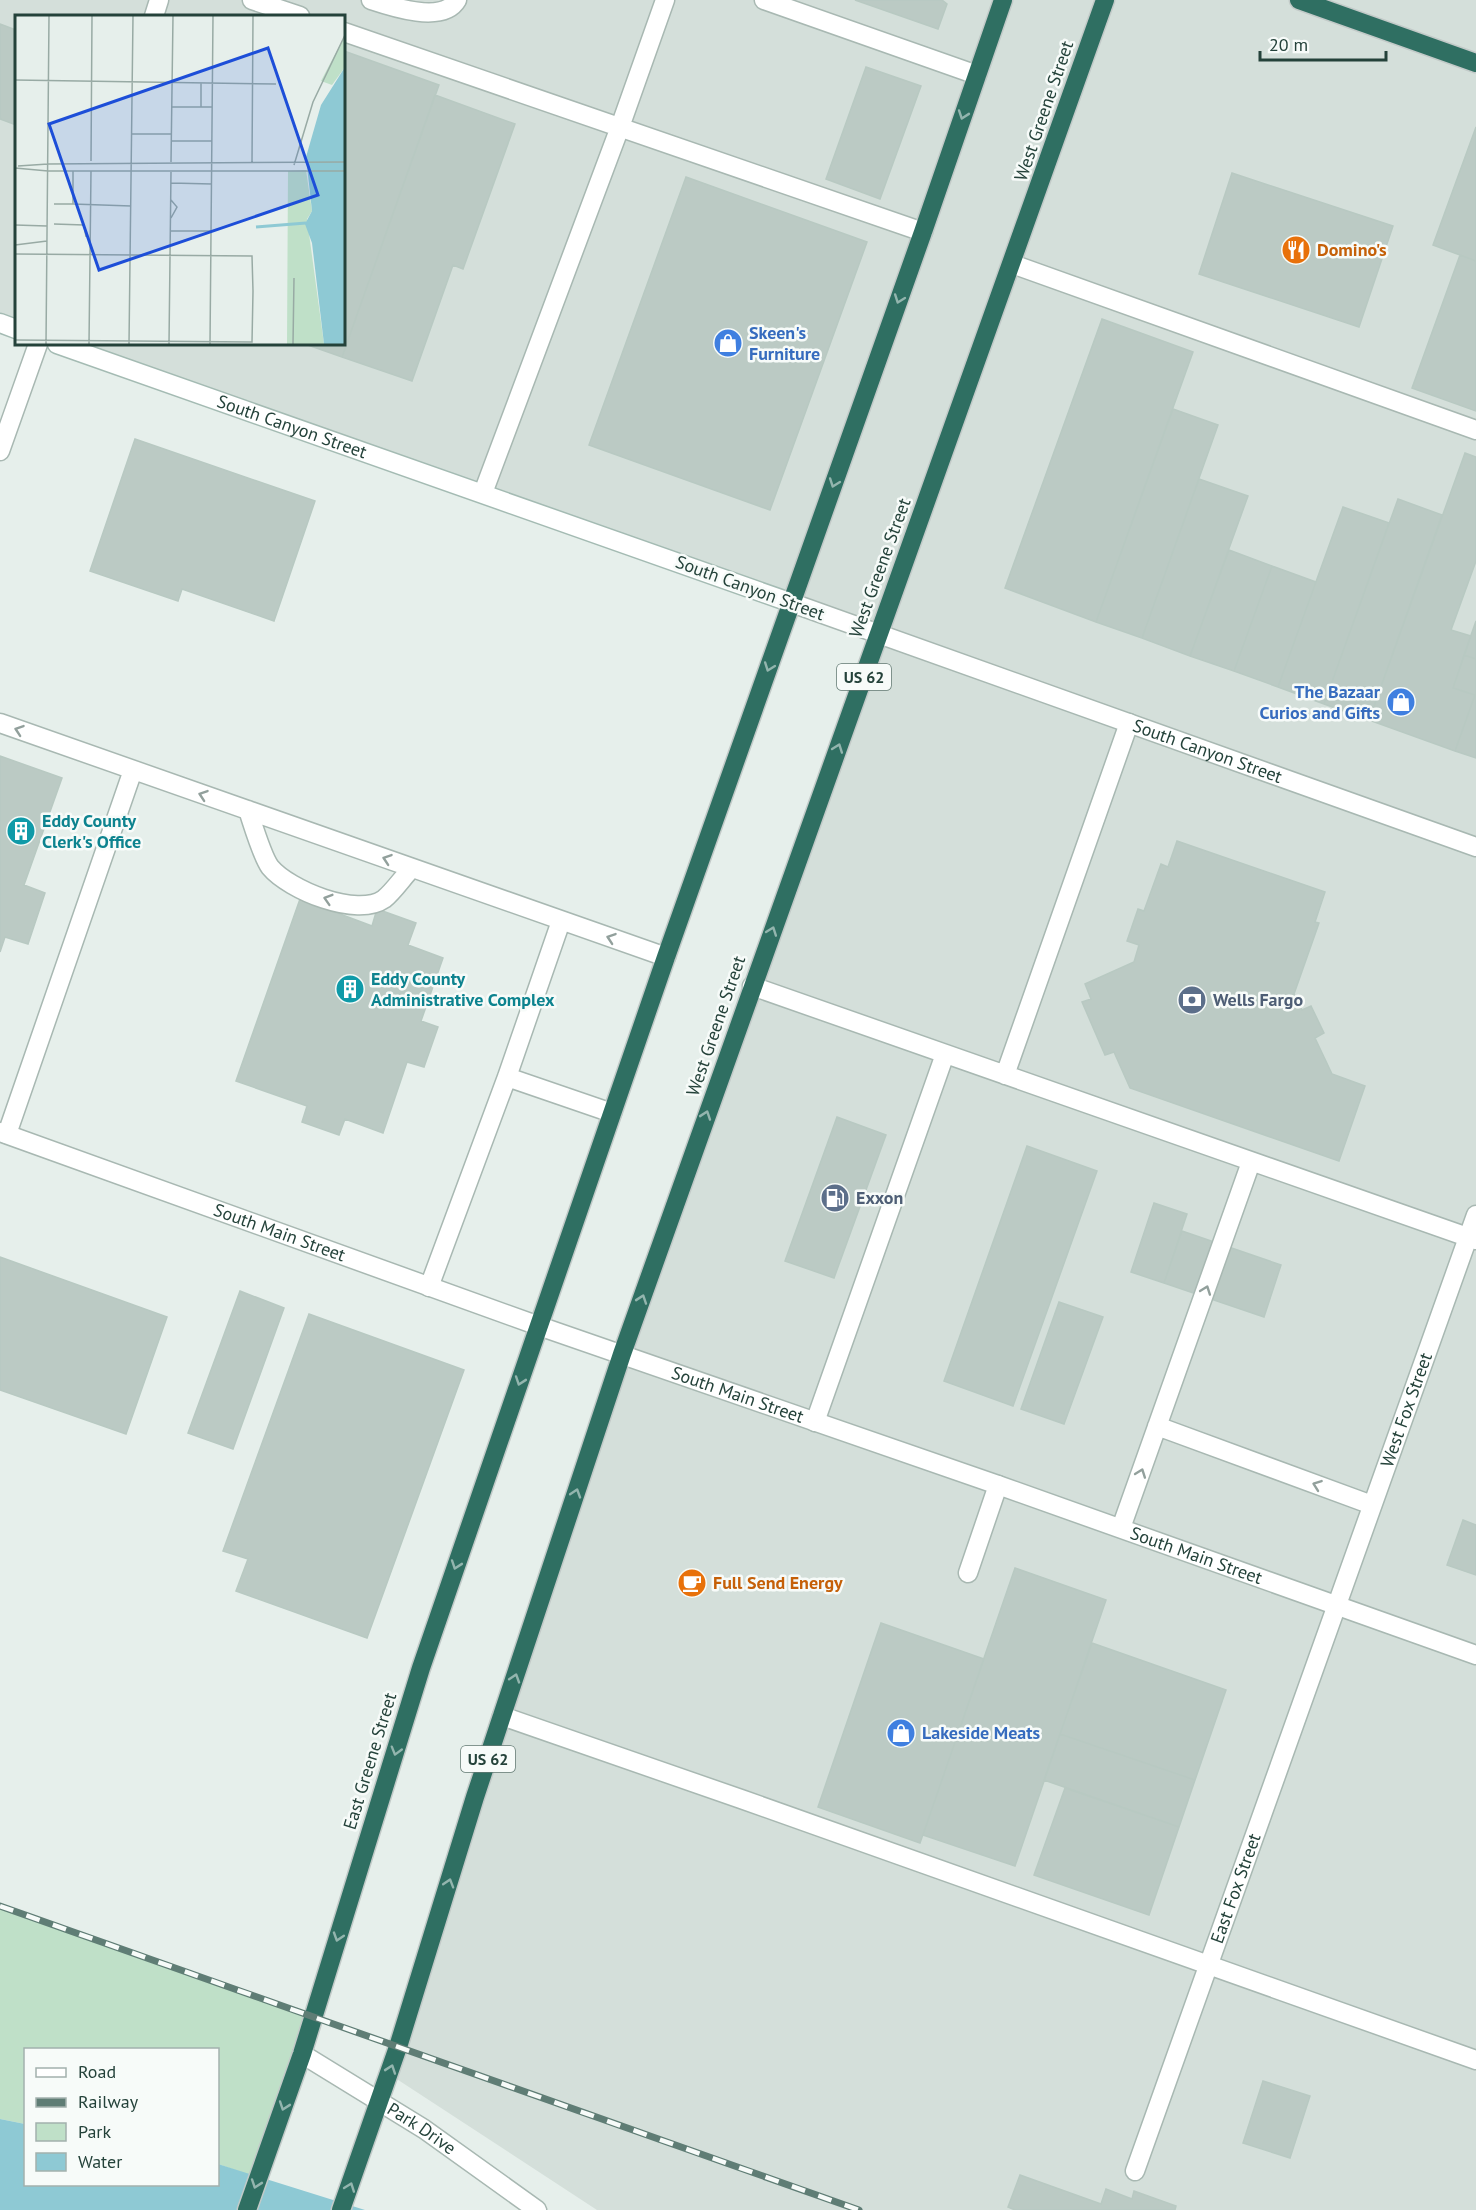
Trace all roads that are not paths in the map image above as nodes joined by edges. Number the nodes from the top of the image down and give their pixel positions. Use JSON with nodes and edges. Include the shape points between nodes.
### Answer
{"nodes":[{"id":1,"x":159,"y":0,"type":"edge"},
{"id":2,"x":252,"y":0,"type":"edge"},
{"id":3,"x":371,"y":0,"type":"edge"},
{"id":4,"x":457,"y":0,"type":"edge"},
{"id":5,"x":665,"y":0,"type":"edge"},
{"id":6,"x":764,"y":0,"type":"edge"},
{"id":7,"x":1003,"y":0,"type":"edge"},
{"id":8,"x":1105,"y":0,"type":"edge"},
{"id":9,"x":1299,"y":0,"type":"edge"},
{"id":10,"x":154,"y":15,"type":"edge"},
{"id":11,"x":297,"y":15,"type":"edge"},
{"id":12,"x":345,"y":32,"type":"edge"},
{"id":13,"x":1476,"y":63,"type":"edge"},
{"id":14,"x":977,"y":75,"type":"junction"},
{"id":15,"x":620,"y":127,"type":"junction"},
{"id":16,"x":923,"y":232,"type":"junction"},
{"id":17,"x":1012,"y":264,"type":"junction"},
{"id":18,"x":0,"y":323,"type":"edge"},
{"id":19,"x":15,"y":329,"type":"edge"},
{"id":20,"x":38,"y":345,"type":"edge"},
{"id":21,"x":60,"y":345,"type":"edge"},
{"id":22,"x":1476,"y":430,"type":"edge"},
{"id":23,"x":0,"y":451,"type":"edge"},
{"id":24,"x":483,"y":493,"type":"junction"},
{"id":25,"x":792,"y":603,"type":"junction"},
{"id":26,"x":879,"y":634,"type":"junction"},
{"id":27,"x":0,"y":723,"type":"edge"},
{"id":28,"x":1129,"y":723,"type":"junction"},
{"id":29,"x":134,"y":770,"type":"junction"},
{"id":30,"x":248,"y":810,"type":"junction"},
{"id":31,"x":1476,"y":847,"type":"edge"},
{"id":32,"x":412,"y":868,"type":"junction"},
{"id":33,"x":561,"y":921,"type":"junction"},
{"id":34,"x":666,"y":957,"type":"junction"},
{"id":35,"x":752,"y":986,"type":"junction"},
{"id":36,"x":945,"y":1053,"type":"junction"},
{"id":37,"x":1005,"y":1075,"type":"junction"},
{"id":38,"x":507,"y":1077,"type":"junction"},
{"id":39,"x":612,"y":1113,"type":"junction"},
{"id":40,"x":4,"y":1133,"type":"edge"},
{"id":41,"x":1251,"y":1162,"type":"junction"},
{"id":42,"x":1476,"y":1215,"type":"edge"},
{"id":43,"x":1472,"y":1239,"type":"edge"},
{"id":44,"x":429,"y":1287,"type":"junction"},
{"id":45,"x":539,"y":1326,"type":"junction"},
{"id":46,"x":622,"y":1354,"type":"junction"},
{"id":47,"x":815,"y":1422,"type":"junction"},
{"id":48,"x":1157,"y":1426,"type":"junction"},
{"id":49,"x":998,"y":1485,"type":"junction"},
{"id":50,"x":1372,"y":1505,"type":"junction"},
{"id":51,"x":1121,"y":1528,"type":"junction"},
{"id":52,"x":968,"y":1573,"type":"dead end"},
{"id":53,"x":1338,"y":1606,"type":"junction"},
{"id":54,"x":1476,"y":1655,"type":"edge"},
{"id":55,"x":502,"y":1716,"type":"junction"},
{"id":56,"x":1208,"y":1965,"type":"junction"},
{"id":57,"x":302,"y":2054,"type":"junction"},
{"id":58,"x":1476,"y":2060,"type":"edge"},
{"id":59,"x":380,"y":2104,"type":"junction"},
{"id":60,"x":1135,"y":2171,"type":"dead end"},
{"id":61,"x":247,"y":2210,"type":"edge"},
{"id":62,"x":342,"y":2210,"type":"edge"},
{"id":63,"x":537,"y":2210,"type":"edge"}],
"edges":[{"from":1,"to":10,"type":"street"},
{"from":2,"to":11,"type":"street"},
{"from":3,"to":4,"type":"street","via":[[435,14]]},
{"from":5,"to":15,"type":"street"},
{"from":6,"to":14,"type":"street"},
{"from":7,"to":14,"type":"highway"},
{"from":8,"to":17,"type":"highway","name":"West Greene Street","number":"US 62"},
{"from":9,"to":13,"type":"highway"},
{"from":12,"to":15,"type":"street"},
{"from":14,"to":16,"type":"highway","one_way":true},
{"from":15,"to":16,"type":"street"},
{"from":15,"to":24,"type":"street"},
{"from":16,"to":25,"type":"highway","one_way":true},
{"from":17,"to":22,"type":"street"},
{"from":17,"to":26,"type":"highway","name":"West Greene Street","number":"US 62"},
{"from":18,"to":19,"type":"street"},
{"from":20,"to":23,"type":"street"},
{"from":21,"to":24,"type":"street","name":"South Canyon Street"},
{"from":24,"to":25,"type":"street","name":"South Canyon Street"},
{"from":25,"to":26,"type":"street","name":"South Canyon Street"},
{"from":25,"to":34,"type":"highway","one_way":true},
{"from":26,"to":28,"type":"street","name":"South Canyon Street"},
{"from":35,"to":26,"type":"highway","name":"West Greene Street","number":"US 62","one_way":true},
{"from":29,"to":27,"type":"street","one_way":true},
{"from":28,"to":31,"type":"street","name":"South Canyon Street"},
{"from":28,"to":37,"type":"street"},
{"from":30,"to":29,"type":"street","one_way":true},
{"from":29,"to":40,"type":"street"},
{"from":32,"to":30,"type":"street","one_way":true},
{"from":32,"to":30,"type":"street","one_way":true,"via":[[384,899],[363,906],[327,900],[284,881],[268,865]]},
{"from":32,"to":33,"type":"street"},
{"from":34,"to":33,"type":"street","one_way":true},
{"from":33,"to":38,"type":"street"},
{"from":34,"to":39,"type":"highway"},
{"from":35,"to":36,"type":"street"},
{"from":46,"to":35,"type":"highway","name":"West Greene Street","number":"US 62","one_way":true},
{"from":36,"to":37,"type":"street"},
{"from":36,"to":47,"type":"street"},
{"from":37,"to":41,"type":"street"},
{"from":38,"to":39,"type":"street"},
{"from":38,"to":44,"type":"street"},
{"from":39,"to":45,"type":"highway"},
{"from":40,"to":44,"type":"street","name":"South Main Street"},
{"from":41,"to":43,"type":"street"},
{"from":48,"to":41,"type":"street","one_way":true},
{"from":42,"to":43,"type":"street","name":"West Fox Street"},
{"from":43,"to":50,"type":"street","name":"West Fox Street"},
{"from":44,"to":45,"type":"street","name":"South Main Street"},
{"from":45,"to":46,"type":"street","name":"South Main Street"},
{"from":45,"to":57,"type":"highway","name":"East Greene Street","one_way":true,"via":[[421,1668]]},
{"from":46,"to":47,"type":"street","name":"South Main Street"},
{"from":55,"to":46,"type":"highway","number":"US 62","one_way":true},
{"from":47,"to":49,"type":"street","name":"South Main Street"},
{"from":50,"to":48,"type":"street","one_way":true},
{"from":51,"to":48,"type":"street","one_way":true},
{"from":49,"to":51,"type":"street","name":"South Main Street"},
{"from":49,"to":52,"type":"street"},
{"from":50,"to":53,"type":"street","name":"West Fox Street"},
{"from":51,"to":53,"type":"street","name":"South Main Street"},
{"from":53,"to":54,"type":"street","name":"South Main Street"},
{"from":53,"to":56,"type":"street","name":"East Fox Street"},
{"from":55,"to":56,"type":"street"},
{"from":59,"to":55,"type":"highway","number":"US 62","one_way":true},
{"from":56,"to":58,"type":"street"},
{"from":56,"to":60,"type":"street","name":"East Fox Street"},
{"from":57,"to":59,"type":"street","name":"Park Drive"},
{"from":57,"to":61,"type":"highway","name":"East Greene Street","one_way":true},
{"from":62,"to":59,"type":"highway","number":"US 62","one_way":true},
{"from":59,"to":63,"type":"street","name":"Park Drive","via":[[424,2129]]}]}
